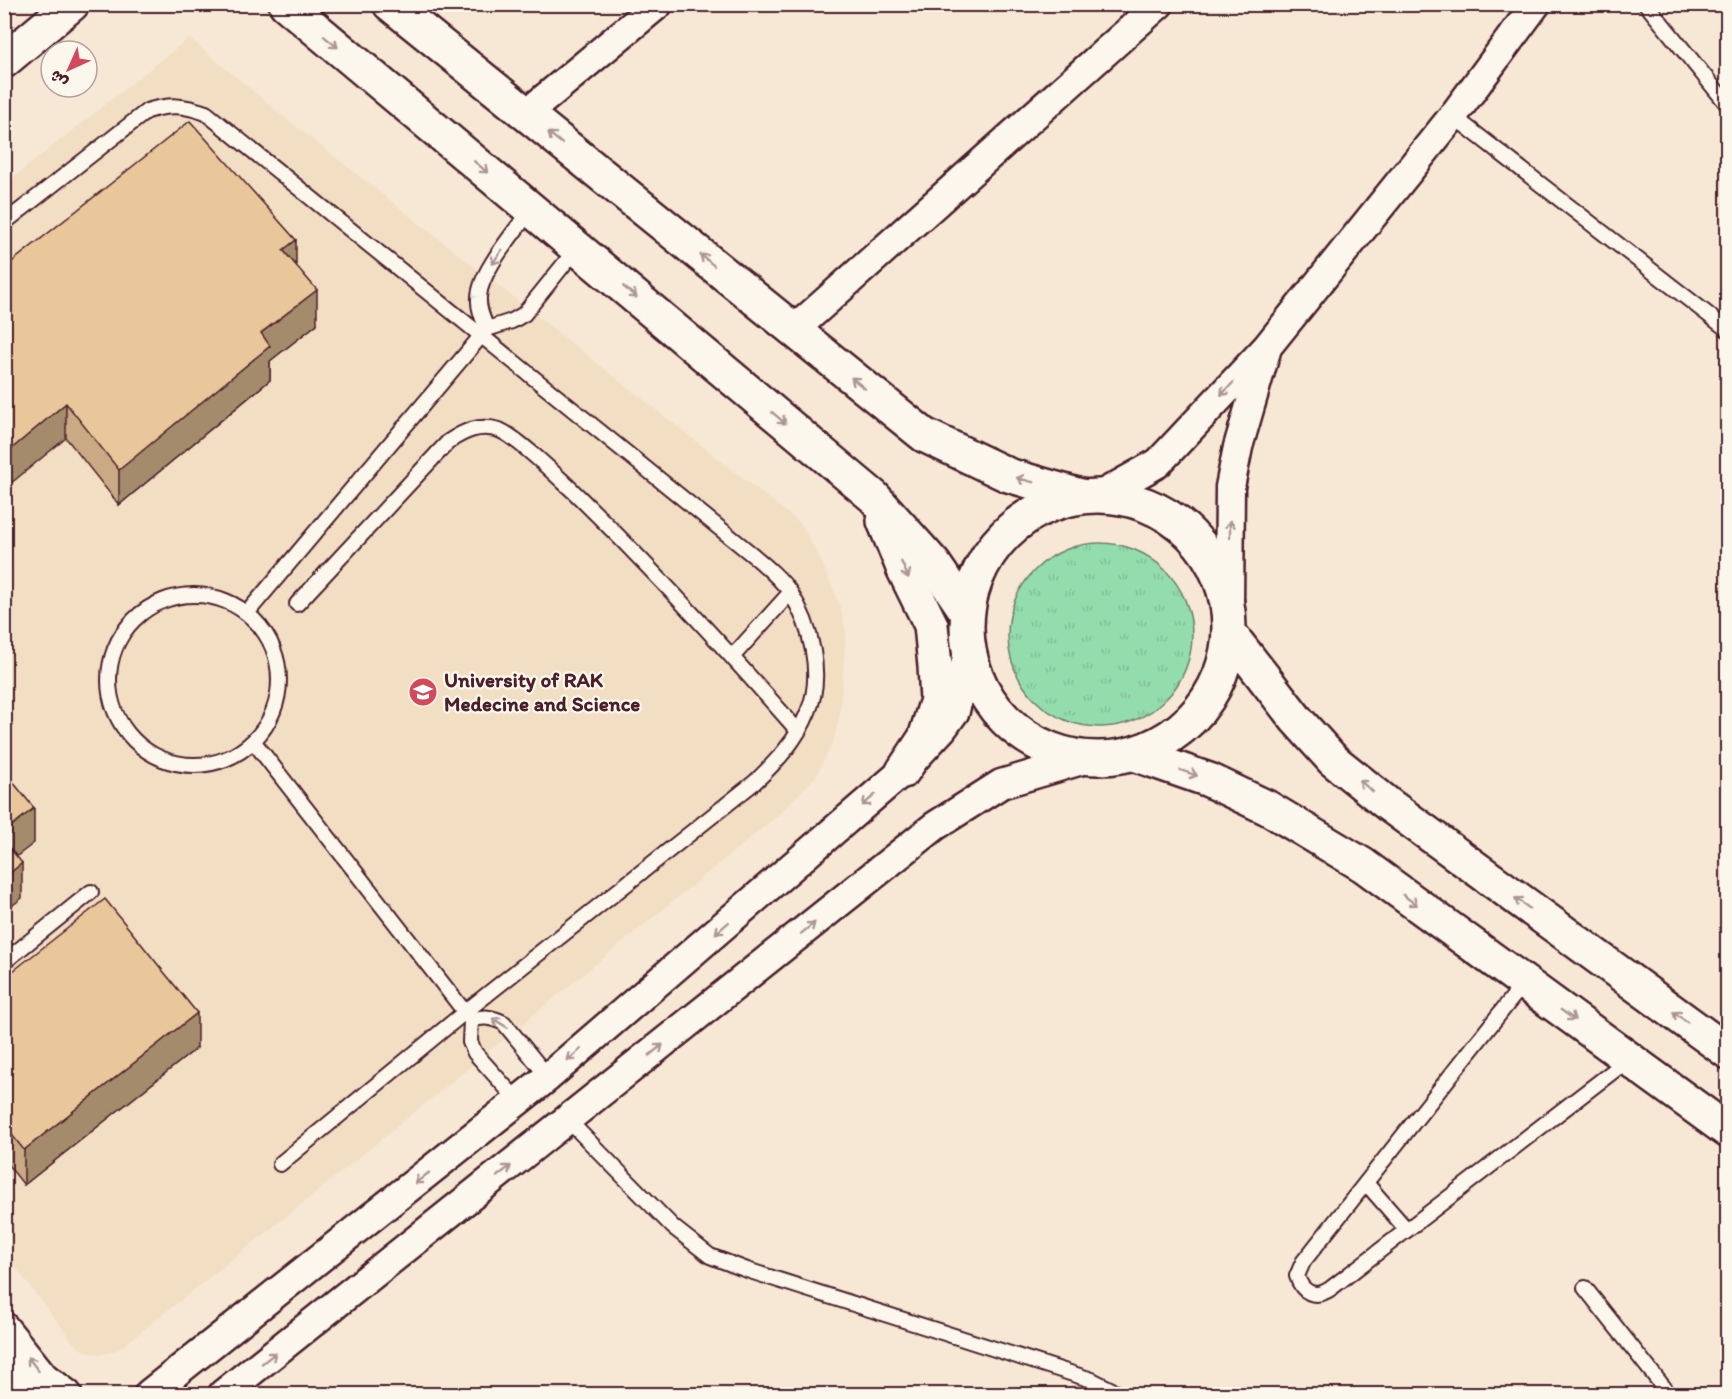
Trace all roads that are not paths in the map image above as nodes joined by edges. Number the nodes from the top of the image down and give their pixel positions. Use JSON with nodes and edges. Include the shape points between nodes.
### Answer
{"nodes":[{"id":1,"x":286,"y":4,"type":"edge"},
{"id":2,"x":390,"y":4,"type":"edge"},
{"id":3,"x":658,"y":4,"type":"edge"},
{"id":4,"x":1159,"y":4,"type":"edge"},
{"id":5,"x":1536,"y":4,"type":"edge"},
{"id":6,"x":1646,"y":4,"type":"edge"},
{"id":7,"x":72,"y":6,"type":"edge"},
{"id":8,"x":4,"y":61,"type":"edge"},
{"id":9,"x":1728,"y":105,"type":"edge"},
{"id":10,"x":525,"y":114,"type":"junction"},
{"id":11,"x":1453,"y":116,"type":"junction"},
{"id":12,"x":531,"y":209,"type":"junction"},
{"id":13,"x":4,"y":223,"type":"edge"},
{"id":14,"x":577,"y":248,"type":"junction"},
{"id":15,"x":794,"y":330,"type":"junction"},
{"id":16,"x":1728,"y":330,"type":"edge"},
{"id":17,"x":484,"y":332,"type":"junction"},
{"id":18,"x":1268,"y":347,"type":"junction"},
{"id":19,"x":1091,"y":495,"type":"junction"},
{"id":20,"x":874,"y":497,"type":"junction"},
{"id":21,"x":790,"y":593,"type":"junction"},
{"id":22,"x":297,"y":604,"type":"dead end"},
{"id":23,"x":966,"y":611,"type":"junction"},
{"id":24,"x":247,"y":613,"type":"junction"},
{"id":25,"x":1230,"y":621,"type":"junction"},
{"id":26,"x":968,"y":652,"type":"junction"},
{"id":27,"x":733,"y":656,"type":"junction"},
{"id":28,"x":798,"y":731,"type":"junction"},
{"id":29,"x":254,"y":742,"type":"junction"},
{"id":30,"x":1134,"y":754,"type":"junction"},
{"id":31,"x":1085,"y":759,"type":"junction"},
{"id":32,"x":903,"y":771,"type":"junction"},
{"id":33,"x":91,"y":892,"type":"dead end"},
{"id":34,"x":4,"y":962,"type":"edge"},
{"id":35,"x":1524,"y":984,"type":"junction"},
{"id":36,"x":468,"y":1016,"type":"junction"},
{"id":37,"x":1728,"y":1052,"type":"edge"},
{"id":38,"x":1629,"y":1059,"type":"junction"},
{"id":39,"x":548,"y":1077,"type":"junction"},
{"id":40,"x":518,"y":1101,"type":"junction"},
{"id":41,"x":568,"y":1120,"type":"junction"},
{"id":42,"x":1728,"y":1131,"type":"edge"},
{"id":43,"x":280,"y":1164,"type":"dead end"},
{"id":44,"x":1366,"y":1183,"type":"junction"},
{"id":45,"x":1407,"y":1230,"type":"junction"},
{"id":46,"x":1585,"y":1288,"type":"dead end"},
{"id":47,"x":4,"y":1328,"type":"edge"},
{"id":48,"x":4,"y":1359,"type":"edge"},
{"id":49,"x":32,"y":1395,"type":"edge"},
{"id":50,"x":67,"y":1395,"type":"edge"},
{"id":51,"x":149,"y":1395,"type":"edge"},
{"id":52,"x":223,"y":1395,"type":"edge"},
{"id":53,"x":1117,"y":1395,"type":"edge"},
{"id":54,"x":1669,"y":1395,"type":"edge"}],
"edges":[{"from":1,"to":12,"type":"main road","one_way":true},
{"from":2,"to":10,"type":"main road"},
{"from":3,"to":10,"type":"street"},
{"from":4,"to":15,"type":"street"},
{"from":5,"to":11,"type":"street"},
{"from":6,"to":9,"type":"lane"},
{"from":7,"to":8,"type":"main road"},
{"from":15,"to":10,"type":"main road","one_way":true},
{"from":11,"to":16,"type":"lane"},
{"from":11,"to":18,"type":"street"},
{"from":12,"to":14,"type":"main road"},
{"from":12,"to":17,"type":"lane","one_way":true,"via":[[481,283],[478,298]]},
{"from":13,"to":17,"type":"lane","via":[[147,111],[167,105],[187,106],[206,113]]},
{"from":14,"to":17,"type":"lane","via":[[524,314]]},
{"from":14,"to":20,"type":"main road","one_way":true},
{"from":19,"to":15,"type":"main road","one_way":true,"via":[[1008,476],[924,435]]},
{"from":17,"to":21,"type":"lane","via":[[774,573]]},
{"from":17,"to":24,"type":"lane"},
{"from":18,"to":19,"type":"street","one_way":true,"via":[[1158,463]]},
{"from":25,"to":18,"type":"street","one_way":true,"via":[[1230,487]]},
{"from":19,"to":23,"type":"main road","via":[[1039,508],[1004,533],[978,569]]},
{"from":19,"to":25,"type":"main road","via":[[1146,504],[1186,528],[1214,565]]},
{"from":20,"to":23,"type":"main road","via":[[934,564]]},
{"from":20,"to":32,"type":"main road","one_way":true,"via":[[931,625],[937,700],[925,738]]},
{"from":21,"to":27,"type":"lane"},
{"from":21,"to":28,"type":"lane","via":[[813,651],[815,683]]},
{"from":22,"to":27,"type":"lane","via":[[448,442],[463,432],[500,430],[559,478],[625,542]]},
{"from":23,"to":26,"type":"main road"},
{"from":24,"to":29,"type":"lane","via":[[267,635],[278,662],[279,691],[274,710]]},
{"from":24,"to":29,"type":"lane","via":[[206,596],[184,595],[162,601],[127,628],[110,670],[110,692],[116,714],[128,733],[145,750],[166,760],[212,764],[234,756]]},
{"from":25,"to":30,"type":"main road","via":[[1222,674],[1201,710],[1171,738]]},
{"from":37,"to":25,"type":"main road","one_way":true,"via":[[1333,760],[1296,719]]},
{"from":26,"to":31,"type":"main road","via":[[983,692],[1009,725],[1044,748]]},
{"from":26,"to":32,"type":"street","via":[[955,711]]},
{"from":27,"to":28,"type":"lane"},
{"from":28,"to":36,"type":"lane","via":[[776,762],[755,782]]},
{"from":29,"to":36,"type":"lane"},
{"from":30,"to":31,"type":"main road"},
{"from":30,"to":35,"type":"main road","one_way":true,"via":[[1209,780],[1268,808],[1363,865]]},
{"from":41,"to":31,"type":"street","one_way":true,"via":[[935,826],[1001,784]]},
{"from":32,"to":39,"type":"street","one_way":true},
{"from":33,"to":34,"type":"lane"},
{"from":35,"to":38,"type":"main road","one_way":true},
{"from":35,"to":44,"type":"lane"},
{"from":39,"to":36,"type":"lane","one_way":true,"via":[[504,1023]]},
{"from":36,"to":40,"type":"lane","via":[[475,1053]]},
{"from":36,"to":43,"type":"lane"},
{"from":38,"to":42,"type":"main road"},
{"from":38,"to":45,"type":"lane"},
{"from":39,"to":40,"type":"street"},
{"from":40,"to":51,"type":"street","one_way":true},
{"from":52,"to":41,"type":"street","one_way":true},
{"from":41,"to":53,"type":"lane","via":[[673,1227],[710,1256],[1092,1380]]},
{"from":44,"to":45,"type":"lane"},
{"from":44,"to":45,"type":"lane","via":[[1299,1268],[1297,1276],[1303,1289],[1324,1293]]},
{"from":46,"to":54,"type":"lane"},
{"from":50,"to":47,"type":"street","one_way":true,"via":[[44,1377]]},
{"from":48,"to":49,"type":"street"}]}
